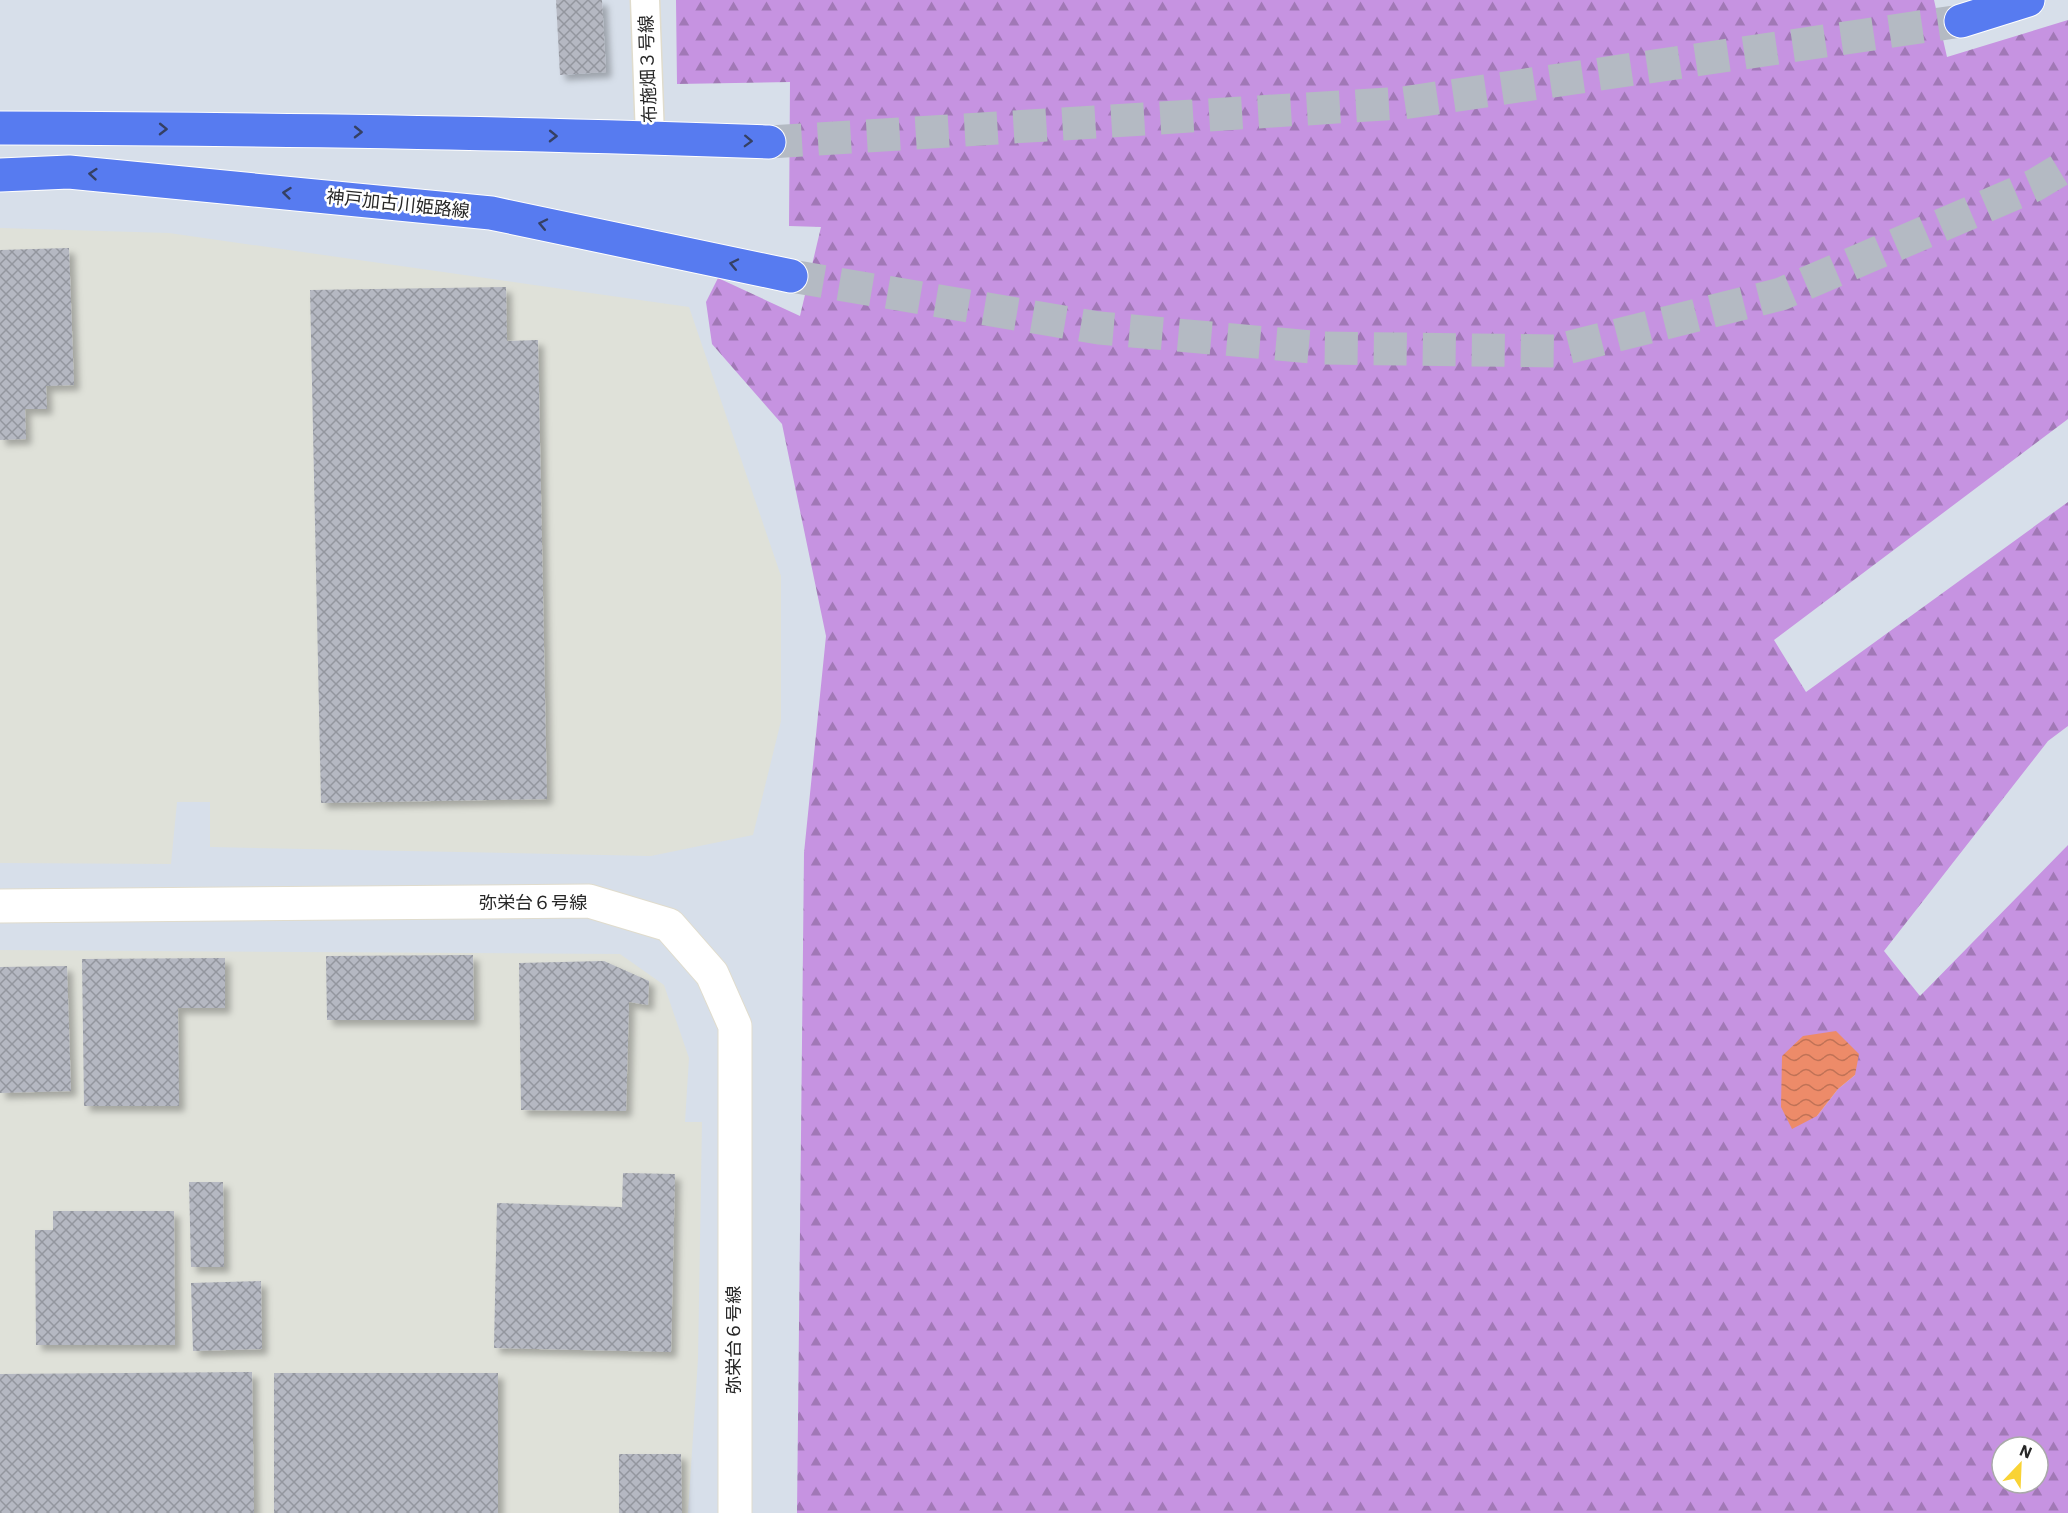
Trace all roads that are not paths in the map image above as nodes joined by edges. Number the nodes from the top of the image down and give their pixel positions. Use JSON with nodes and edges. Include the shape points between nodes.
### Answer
{"nodes":[{"id":1,"x":645,"y":0,"type":"edge"},
{"id":2,"x":2028,"y":0,"type":"edge"},
{"id":3,"x":1961,"y":21,"type":"tunnel mouth"},
{"id":4,"x":0,"y":128,"type":"edge"},
{"id":5,"x":650,"y":137,"type":"junction"},
{"id":6,"x":769,"y":142,"type":"tunnel mouth"},
{"id":7,"x":0,"y":175,"type":"edge"},
{"id":8,"x":791,"y":276,"type":"tunnel mouth"},
{"id":9,"x":0,"y":906,"type":"edge"},
{"id":10,"x":735,"y":1513,"type":"edge"}],
"edges":[{"from":1,"to":5,"type":"street","name":"布施畑３号線"},
{"from":2,"to":3,"type":"main road"},
{"from":4,"to":5,"type":"main road","one_way":true},
{"from":5,"to":6,"type":"main road","one_way":true},
{"from":8,"to":7,"type":"main road","name":"神戸加古川姫路線","one_way":true,"via":[[491,213],[69,172]]},
{"from":9,"to":10,"type":"street","name":"弥栄台６号線","via":[[589,902],[669,925],[712,974],[735,1026]]}]}
